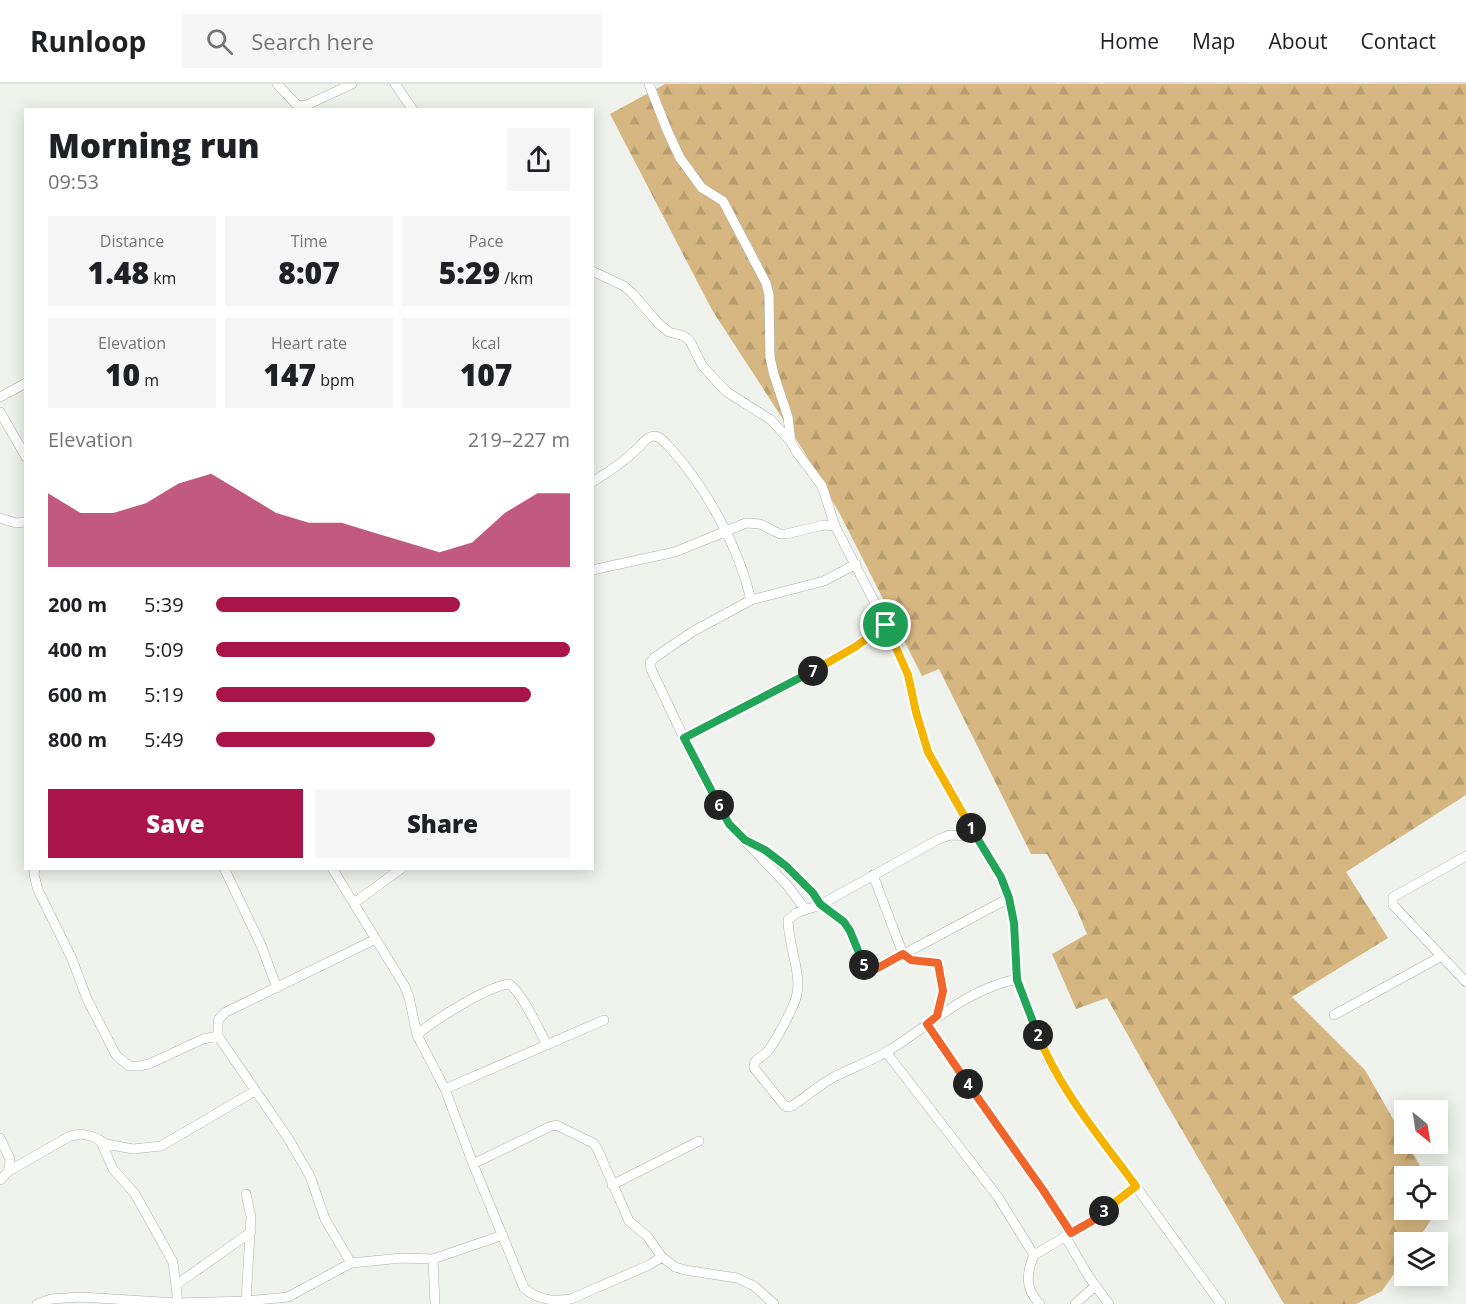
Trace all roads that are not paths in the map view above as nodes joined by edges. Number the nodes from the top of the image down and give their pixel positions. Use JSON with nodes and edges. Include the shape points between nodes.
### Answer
{"nodes":[{"id":1,"x":277,"y":84,"type":"edge"},
{"id":2,"x":352,"y":84,"type":"edge"},
{"id":3,"x":395,"y":84,"type":"edge"},
{"id":4,"x":649,"y":84,"type":"edge"},
{"id":5,"x":412,"y":108,"type":"edge"},
{"id":6,"x":594,"y":272,"type":"edge"},
{"id":7,"x":24,"y":384,"type":"edge"},
{"id":8,"x":0,"y":397,"type":"edge"},
{"id":9,"x":0,"y":412,"type":"edge"},
{"id":10,"x":791,"y":442,"type":"junction"},
{"id":11,"x":24,"y":454,"type":"edge"},
{"id":12,"x":594,"y":481,"type":"edge"},
{"id":13,"x":0,"y":518,"type":"edge"},
{"id":14,"x":24,"y":522,"type":"edge"},
{"id":15,"x":836,"y":526,"type":"junction"},
{"id":16,"x":725,"y":532,"type":"junction"},
{"id":17,"x":856,"y":564,"type":"junction"},
{"id":18,"x":594,"y":570,"type":"edge"},
{"id":19,"x":751,"y":600,"type":"junction"},
{"id":20,"x":886,"y":625,"type":"junction"},
{"id":21,"x":684,"y":738,"type":"junction"},
{"id":22,"x":975,"y":836,"type":"junction"},
{"id":23,"x":745,"y":840,"type":"junction"},
{"id":24,"x":1466,"y":856,"type":"edge"},
{"id":25,"x":35,"y":870,"type":"edge"},
{"id":26,"x":225,"y":870,"type":"edge"},
{"id":27,"x":333,"y":870,"type":"edge"},
{"id":28,"x":399,"y":870,"type":"edge"},
{"id":29,"x":873,"y":875,"type":"junction"},
{"id":30,"x":1009,"y":898,"type":"junction"},
{"id":31,"x":354,"y":903,"type":"junction"},
{"id":32,"x":820,"y":904,"type":"junction"},
{"id":33,"x":805,"y":909,"type":"junction"},
{"id":34,"x":376,"y":939,"type":"junction"},
{"id":35,"x":903,"y":954,"type":"junction"},
{"id":36,"x":1440,"y":957,"type":"junction"},
{"id":37,"x":1017,"y":980,"type":"junction"},
{"id":38,"x":1466,"y":981,"type":"edge"},
{"id":39,"x":277,"y":988,"type":"junction"},
{"id":40,"x":1334,"y":1015,"type":"dead end"},
{"id":41,"x":937,"y":1016,"type":"junction"},
{"id":42,"x":604,"y":1020,"type":"dead end"},
{"id":43,"x":927,"y":1024,"type":"junction"},
{"id":44,"x":417,"y":1035,"type":"junction"},
{"id":45,"x":218,"y":1036,"type":"junction"},
{"id":46,"x":547,"y":1045,"type":"junction"},
{"id":47,"x":886,"y":1052,"type":"junction"},
{"id":48,"x":445,"y":1089,"type":"junction"},
{"id":49,"x":255,"y":1091,"type":"junction"},
{"id":50,"x":0,"y":1138,"type":"edge"},
{"id":51,"x":100,"y":1140,"type":"junction"},
{"id":52,"x":699,"y":1142,"type":"dead end"},
{"id":53,"x":473,"y":1164,"type":"junction"},
{"id":54,"x":9,"y":1171,"type":"junction"},
{"id":55,"x":0,"y":1180,"type":"edge"},
{"id":56,"x":612,"y":1185,"type":"junction"},
{"id":57,"x":1136,"y":1186,"type":"junction"},
{"id":58,"x":246,"y":1194,"type":"dead end"},
{"id":59,"x":251,"y":1232,"type":"junction"},
{"id":60,"x":1068,"y":1234,"type":"junction"},
{"id":61,"x":503,"y":1235,"type":"junction"},
{"id":62,"x":1034,"y":1255,"type":"junction"},
{"id":63,"x":662,"y":1257,"type":"junction"},
{"id":64,"x":433,"y":1259,"type":"junction"},
{"id":65,"x":351,"y":1263,"type":"junction"},
{"id":66,"x":176,"y":1285,"type":"junction"},
{"id":67,"x":1095,"y":1286,"type":"junction"},
{"id":68,"x":288,"y":1300,"type":"edge"},
{"id":69,"x":246,"y":1301,"type":"junction"},
{"id":70,"x":178,"y":1303,"type":"edge"},
{"id":71,"x":222,"y":1303,"type":"edge"},
{"id":72,"x":561,"y":1303,"type":"edge"},
{"id":73,"x":37,"y":1304,"type":"edge"},
{"id":74,"x":435,"y":1304,"type":"edge"},
{"id":75,"x":774,"y":1304,"type":"edge"},
{"id":76,"x":1040,"y":1304,"type":"edge"},
{"id":77,"x":1076,"y":1304,"type":"edge"},
{"id":78,"x":1108,"y":1304,"type":"edge"},
{"id":79,"x":1221,"y":1304,"type":"edge"}],
"edges":[{"from":1,"to":2,"type":"street","via":[[298,106]]},
{"from":3,"to":5,"type":"street"},
{"from":4,"to":10,"type":"street","via":[[680,158],[702,188],[723,201],[766,283],[770,357],[788,417]]},
{"from":6,"to":10,"type":"street","via":[[624,286],[659,324],[690,341],[702,365],[722,387],[771,420]]},
{"from":7,"to":8,"type":"street"},
{"from":9,"to":11,"type":"street"},
{"from":10,"to":15,"type":"street","via":[[822,486]]},
{"from":12,"to":16,"type":"street","via":[[656,436],[677,456],[700,488]]},
{"from":13,"to":14,"type":"street"},
{"from":15,"to":16,"type":"street","via":[[780,534],[760,524],[746,523]]},
{"from":15,"to":17,"type":"street"},
{"from":16,"to":18,"type":"street","via":[[675,552]]},
{"from":16,"to":19,"type":"street","via":[[743,570]]},
{"from":17,"to":19,"type":"street","via":[[824,581]]},
{"from":17,"to":20,"type":"street"},
{"from":19,"to":21,"type":"street","via":[[692,632],[650,663]]},
{"from":20,"to":21,"type":"street","via":[[835,659]]},
{"from":20,"to":22,"type":"street","via":[[908,675],[928,752]]},
{"from":21,"to":23,"type":"street","via":[[729,824]]},
{"from":22,"to":29,"type":"street","via":[[950,835],[939,839]]},
{"from":22,"to":30,"type":"street","via":[[1001,877]]},
{"from":23,"to":32,"type":"street","via":[[786,866]]},
{"from":23,"to":33,"type":"street"},
{"from":24,"to":36,"type":"street","via":[[1394,897],[1392,902]]},
{"from":25,"to":45,"type":"street","via":[[38,890],[87,999],[122,1062],[129,1066],[149,1064]]},
{"from":26,"to":39,"type":"street"},
{"from":27,"to":31,"type":"street"},
{"from":28,"to":31,"type":"street"},
{"from":29,"to":32,"type":"street"},
{"from":29,"to":35,"type":"street"},
{"from":30,"to":35,"type":"street"},
{"from":30,"to":37,"type":"street"},
{"from":31,"to":34,"type":"street"},
{"from":32,"to":33,"type":"street"},
{"from":32,"to":35,"type":"street","via":[[844,922],[868,970]]},
{"from":33,"to":47,"type":"street","via":[[788,920],[798,986],[796,999],[768,1051],[756,1059],[754,1068],[787,1107],[832,1078]]},
{"from":34,"to":39,"type":"street"},
{"from":34,"to":44,"type":"street","via":[[410,997]]},
{"from":35,"to":41,"type":"street","via":[[911,960],[938,963],[944,988]]},
{"from":36,"to":38,"type":"street"},
{"from":36,"to":40,"type":"street"},
{"from":37,"to":41,"type":"street","via":[[980,991]]},
{"from":37,"to":57,"type":"street","via":[[1061,1083]]},
{"from":39,"to":45,"type":"street","via":[[221,1016]]},
{"from":41,"to":43,"type":"street"},
{"from":42,"to":46,"type":"street"},
{"from":43,"to":47,"type":"street"},
{"from":43,"to":60,"type":"street","via":[[1043,1190]]},
{"from":44,"to":46,"type":"street","via":[[448,1013],[509,984]]},
{"from":44,"to":48,"type":"street"},
{"from":45,"to":49,"type":"street"},
{"from":46,"to":48,"type":"street"},
{"from":47,"to":62,"type":"street","via":[[998,1197]]},
{"from":48,"to":53,"type":"street"},
{"from":49,"to":51,"type":"street","via":[[161,1146],[132,1149]]},
{"from":49,"to":65,"type":"street","via":[[288,1138],[309,1176],[325,1219]]},
{"from":50,"to":54,"type":"street","via":[[10,1159]]},
{"from":51,"to":54,"type":"street","via":[[82,1134],[70,1136]]},
{"from":51,"to":66,"type":"street","via":[[112,1169],[135,1194],[173,1262]]},
{"from":52,"to":56,"type":"street"},
{"from":53,"to":56,"type":"street","via":[[556,1125],[593,1143]]},
{"from":53,"to":61,"type":"street"},
{"from":54,"to":55,"type":"street"},
{"from":56,"to":63,"type":"street","via":[[629,1221],[647,1236]]},
{"from":57,"to":60,"type":"street","via":[[1092,1221]]},
{"from":57,"to":79,"type":"street"},
{"from":58,"to":59,"type":"street"},
{"from":59,"to":66,"type":"street"},
{"from":59,"to":69,"type":"street"},
{"from":60,"to":62,"type":"street"},
{"from":60,"to":67,"type":"street"},
{"from":61,"to":64,"type":"street"},
{"from":61,"to":72,"type":"street","via":[[524,1288],[533,1296]]},
{"from":62,"to":76,"type":"street","via":[[1027,1283]]},
{"from":63,"to":72,"type":"street"},
{"from":63,"to":75,"type":"street","via":[[685,1270],[736,1278],[754,1286]]},
{"from":64,"to":65,"type":"street"},
{"from":64,"to":74,"type":"street"},
{"from":65,"to":68,"type":"street"},
{"from":66,"to":70,"type":"street"},
{"from":67,"to":77,"type":"street"},
{"from":67,"to":78,"type":"street"},
{"from":68,"to":69,"type":"street"},
{"from":69,"to":71,"type":"street"},
{"from":70,"to":71,"type":"street"},
{"from":70,"to":73,"type":"street","via":[[80,1297]]}]}
